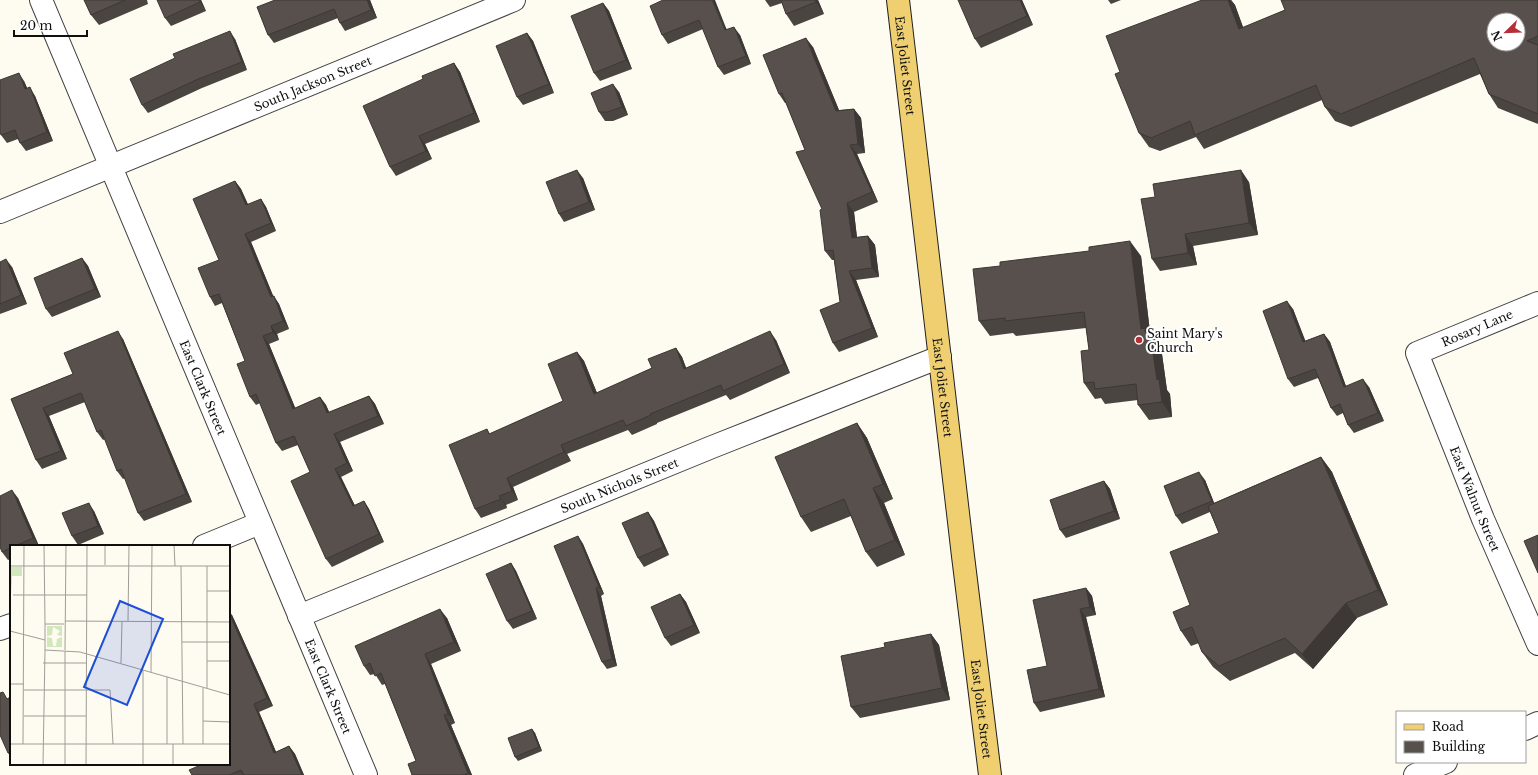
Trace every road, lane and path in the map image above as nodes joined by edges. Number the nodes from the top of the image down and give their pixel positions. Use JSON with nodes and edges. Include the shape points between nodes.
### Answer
{"nodes":[{"id":1,"x":41,"y":0,"type":"edge"},
{"id":2,"x":514,"y":0,"type":"edge"},
{"id":3,"x":898,"y":0,"type":"edge"},
{"id":4,"x":111,"y":167,"type":"junction"},
{"id":5,"x":0,"y":212,"type":"edge"},
{"id":6,"x":1538,"y":303,"type":"edge"},
{"id":7,"x":1417,"y":353,"type":"joint"},
{"id":8,"x":940,"y":357,"type":"junction"},
{"id":9,"x":260,"y":523,"type":"junction"},
{"id":10,"x":206,"y":545,"type":"edge"},
{"id":11,"x":299,"y":616,"type":"junction"},
{"id":12,"x":10,"y":625,"type":"edge"},
{"id":13,"x":0,"y":629,"type":"edge"},
{"id":14,"x":1538,"y":644,"type":"edge"},
{"id":15,"x":1538,"y":723,"type":"edge"},
{"id":16,"x":1526,"y":729,"type":"edge"},
{"id":17,"x":1444,"y":763,"type":"edge"},
{"id":18,"x":366,"y":775,"type":"edge"},
{"id":19,"x":990,"y":775,"type":"edge"},
{"id":20,"x":1415,"y":775,"type":"edge"}],
"edges":[{"from":1,"to":4,"type":"street","name":"East Clark Street"},
{"from":2,"to":4,"type":"street","name":"South Jackson Street"},
{"from":3,"to":8,"type":"main road","name":"East Joliet Street"},
{"from":4,"to":5,"type":"street","name":"South Jackson Street"},
{"from":4,"to":9,"type":"street","name":"East Clark Street"},
{"from":6,"to":7,"type":"street","name":"Rosary Lane"},
{"from":7,"to":14,"type":"street","name":"East Walnut Street","via":[[1483,519]]},
{"from":8,"to":11,"type":"street","name":"South Nichols Street"},
{"from":8,"to":19,"type":"main road","name":"East Joliet Street"},
{"from":9,"to":10,"type":"street"},
{"from":9,"to":11,"type":"street","name":"East Clark Street"},
{"from":11,"to":18,"type":"street","name":"East Clark Street"},
{"from":12,"to":13,"type":"street"},
{"from":15,"to":16,"type":"street"},
{"from":17,"to":20,"type":"street"}]}
